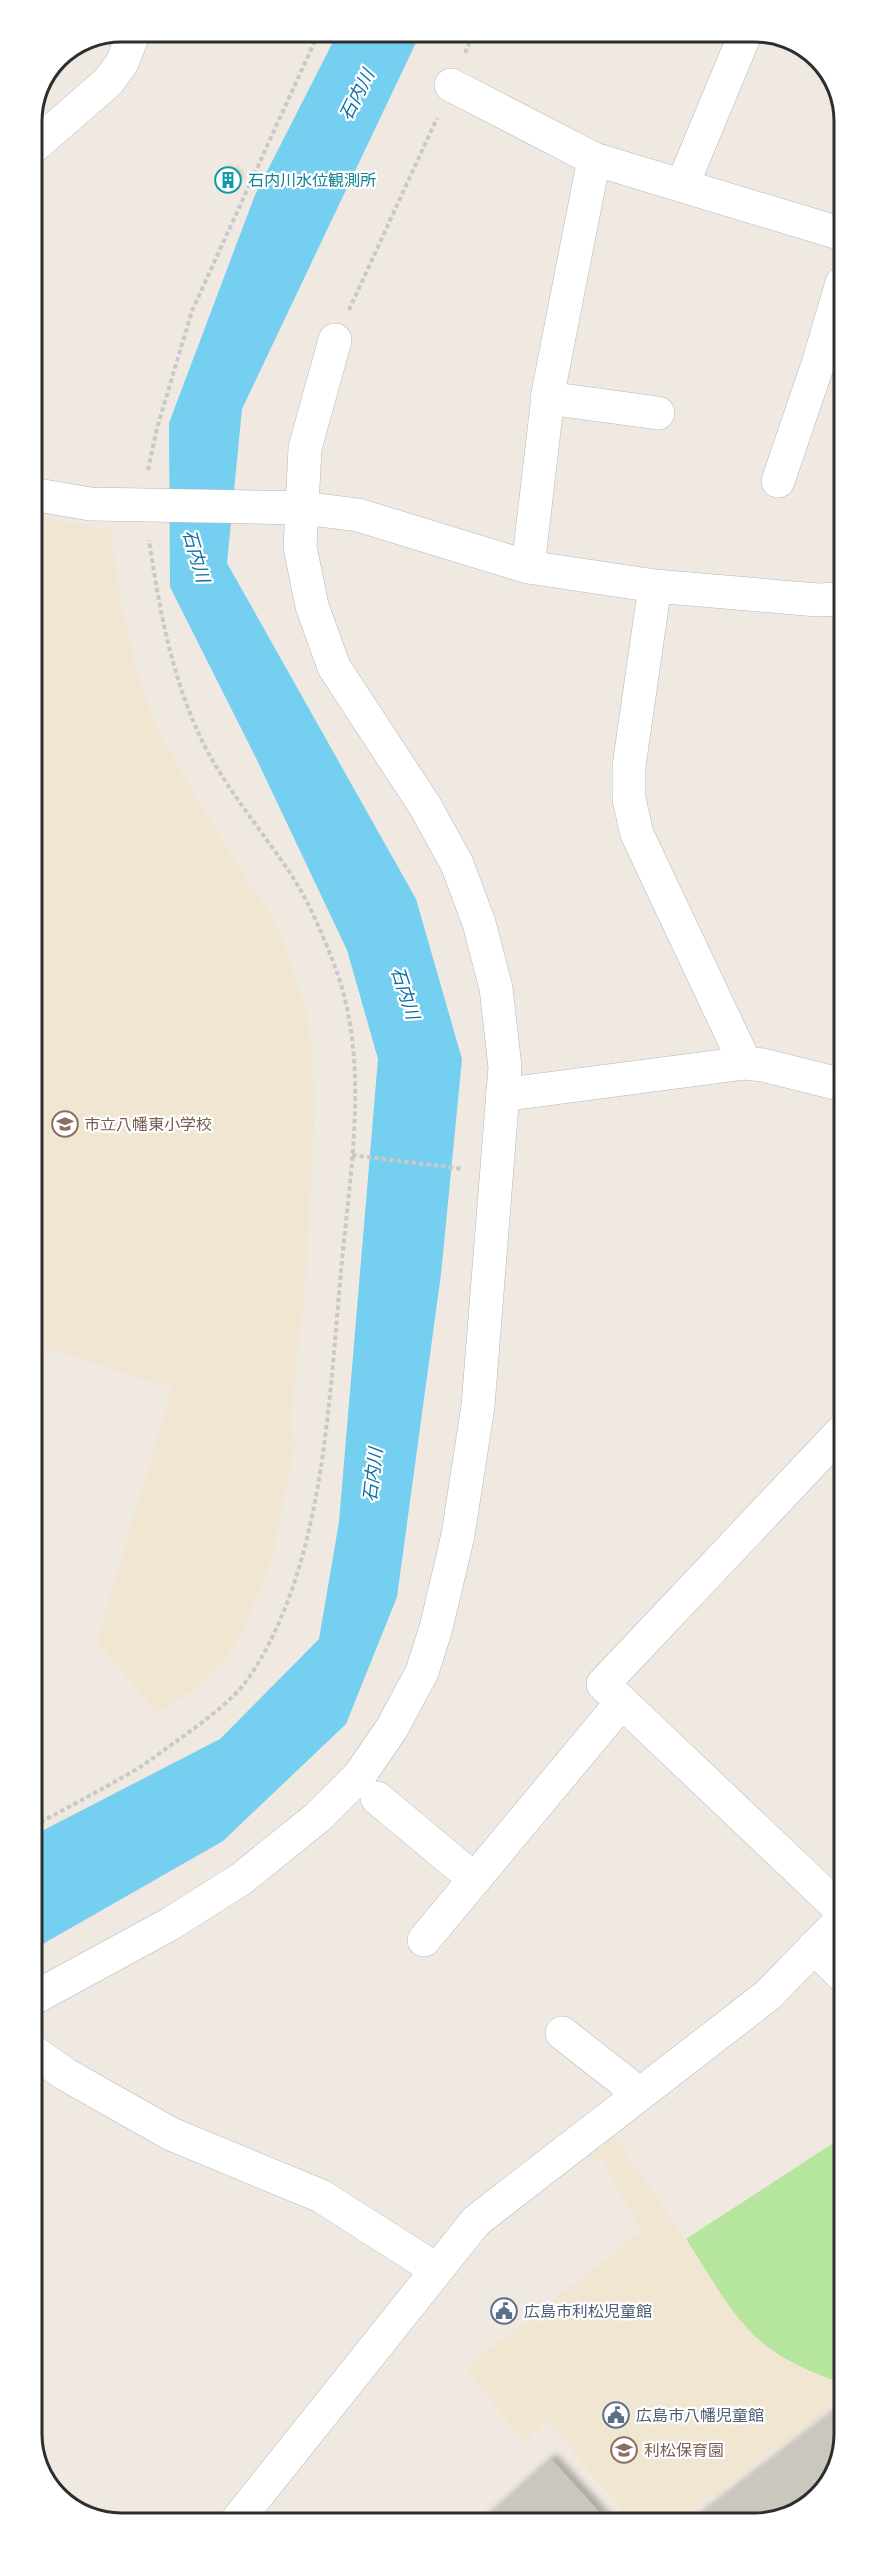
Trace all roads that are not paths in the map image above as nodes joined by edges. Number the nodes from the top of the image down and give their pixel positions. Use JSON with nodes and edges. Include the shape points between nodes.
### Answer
{"nodes":[{"id":1,"x":130,"y":42,"type":"edge"},
{"id":2,"x":742,"y":42,"type":"edge"},
{"id":3,"x":451,"y":85,"type":"road end"},
{"id":4,"x":42,"y":139,"type":"edge"},
{"id":5,"x":594,"y":159,"type":"junction"},
{"id":6,"x":682,"y":186,"type":"junction"},
{"id":7,"x":834,"y":232,"type":"edge"},
{"id":8,"x":834,"y":310,"type":"edge"},
{"id":9,"x":335,"y":340,"type":"road end"},
{"id":10,"x":548,"y":398,"type":"junction"},
{"id":11,"x":657,"y":413,"type":"dead end"},
{"id":12,"x":778,"y":481,"type":"dead end"},
{"id":13,"x":42,"y":496,"type":"edge"},
{"id":14,"x":293,"y":508,"type":"junction"},
{"id":15,"x":528,"y":567,"type":"junction"},
{"id":16,"x":655,"y":586,"type":"junction"},
{"id":17,"x":834,"y":599,"type":"edge"},
{"id":18,"x":745,"y":1063,"type":"junction"},
{"id":19,"x":834,"y":1083,"type":"edge"},
{"id":20,"x":502,"y":1095,"type":"junction"},
{"id":21,"x":834,"y":1440,"type":"edge"},
{"id":22,"x":622,"y":1702,"type":"junction"},
{"id":23,"x":377,"y":1798,"type":"dead end"},
{"id":24,"x":474,"y":1879,"type":"junction"},
{"id":25,"x":834,"y":1903,"type":"edge"},
{"id":26,"x":834,"y":1927,"type":"edge"},
{"id":27,"x":424,"y":1940,"type":"dead end"},
{"id":28,"x":814,"y":1947,"type":"junction"},
{"id":29,"x":834,"y":1967,"type":"edge"},
{"id":30,"x":42,"y":1994,"type":"edge"},
{"id":31,"x":562,"y":2033,"type":"dead end"},
{"id":32,"x":42,"y":2058,"type":"edge"},
{"id":33,"x":640,"y":2094,"type":"junction"},
{"id":34,"x":437,"y":2270,"type":"junction"},
{"id":35,"x":243,"y":2513,"type":"edge"}],
"edges":[{"from":1,"to":4,"type":"street","via":[[122,63],[108,82]]},
{"from":2,"to":6,"type":"street"},
{"from":3,"to":5,"type":"street"},
{"from":5,"to":6,"type":"street"},
{"from":5,"to":10,"type":"street"},
{"from":6,"to":7,"type":"street"},
{"from":8,"to":12,"type":"street"},
{"from":9,"to":14,"type":"street"},
{"from":10,"to":11,"type":"street"},
{"from":10,"to":15,"type":"street"},
{"from":13,"to":14,"type":"street","via":[[90,504]]},
{"from":14,"to":15,"type":"street","via":[[358,515]]},
{"from":14,"to":20,"type":"street","via":[[312,606],[334,667],[425,806],[457,864],[479,923],[496,988],[505,1067]]},
{"from":15,"to":16,"type":"street"},
{"from":16,"to":17,"type":"street"},
{"from":16,"to":18,"type":"street","via":[[629,766],[629,799],[637,834]]},
{"from":18,"to":19,"type":"street"},
{"from":18,"to":20,"type":"street"},
{"from":20,"to":30,"type":"street","via":[[478,1406],[458,1535],[422,1672],[392,1728],[359,1776],[277,1852],[241,1880],[170,1924]]},
{"from":21,"to":22,"type":"street","via":[[603,1684]]},
{"from":22,"to":24,"type":"street"},
{"from":22,"to":25,"type":"street"},
{"from":23,"to":24,"type":"street"},
{"from":24,"to":27,"type":"street"},
{"from":26,"to":28,"type":"street"},
{"from":28,"to":29,"type":"street"},
{"from":28,"to":33,"type":"street","via":[[768,1995]]},
{"from":31,"to":33,"type":"street"},
{"from":32,"to":34,"type":"street","via":[[171,2134],[321,2196]]},
{"from":33,"to":34,"type":"street","via":[[476,2221]]},
{"from":34,"to":35,"type":"street"}]}
